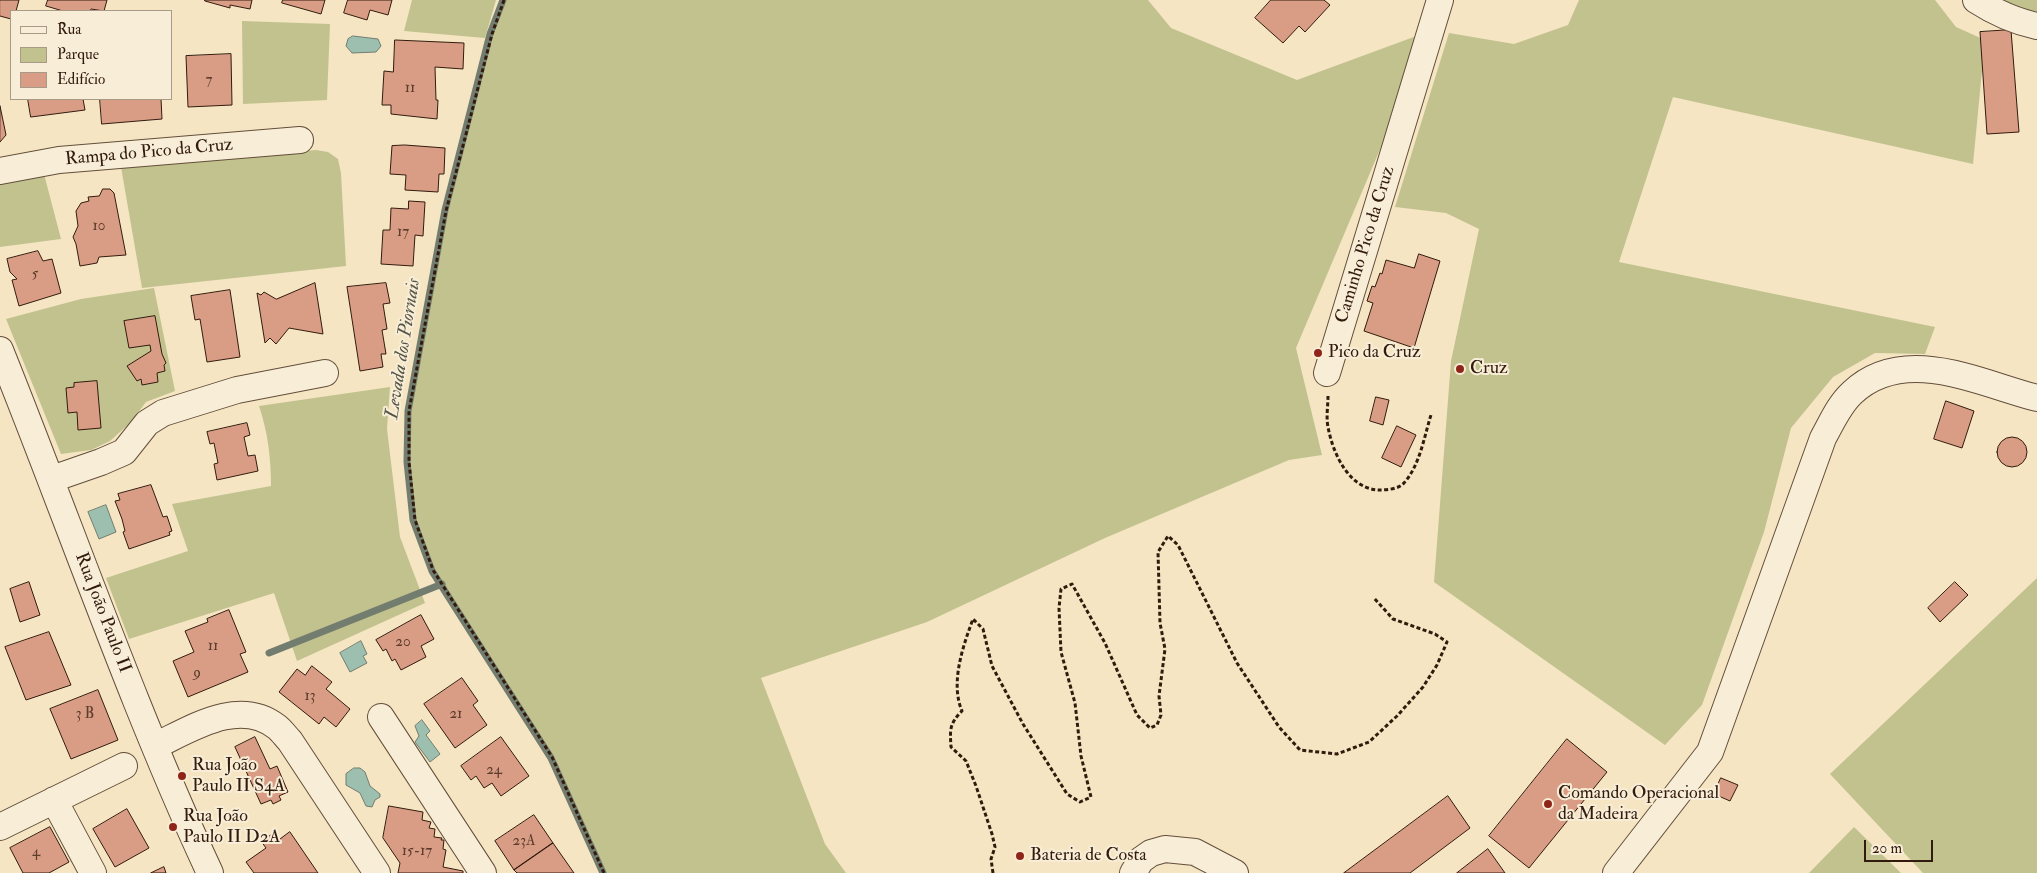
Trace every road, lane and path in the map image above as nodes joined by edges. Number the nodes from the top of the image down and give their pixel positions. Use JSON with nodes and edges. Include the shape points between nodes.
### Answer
{"nodes":[{"id":1,"x":504,"y":0,"type":"edge"},
{"id":2,"x":1440,"y":0,"type":"edge"},
{"id":3,"x":1976,"y":0,"type":"edge"},
{"id":4,"x":2037,"y":26,"type":"edge"},
{"id":5,"x":300,"y":140,"type":"dead end"},
{"id":6,"x":0,"y":172,"type":"edge"},
{"id":7,"x":0,"y":350,"type":"edge"},
{"id":8,"x":325,"y":373,"type":"dead end"},
{"id":9,"x":1328,"y":373,"type":"joint"},
{"id":10,"x":2037,"y":398,"type":"edge"},
{"id":11,"x":1431,"y":415,"type":"dead end"},
{"id":12,"x":52,"y":480,"type":"junction"},
{"id":13,"x":1374,"y":598,"type":"dead end"},
{"id":14,"x":381,"y":717,"type":"dead end"},
{"id":15,"x":155,"y":746,"type":"junction"},
{"id":16,"x":124,"y":766,"type":"dead end"},
{"id":17,"x":54,"y":800,"type":"junction"},
{"id":18,"x":0,"y":827,"type":"edge"},
{"id":19,"x":93,"y":873,"type":"edge"},
{"id":20,"x":210,"y":873,"type":"edge"},
{"id":21,"x":377,"y":873,"type":"edge"},
{"id":22,"x":483,"y":873,"type":"edge"},
{"id":23,"x":604,"y":873,"type":"edge"},
{"id":24,"x":993,"y":873,"type":"edge"},
{"id":25,"x":1132,"y":873,"type":"edge"},
{"id":26,"x":1235,"y":873,"type":"edge"},
{"id":27,"x":1616,"y":873,"type":"edge"}],
"edges":[{"from":1,"to":23,"type":"path","via":[[492,34],[446,211],[409,411],[409,462],[415,520],[434,570],[552,757]]},
{"from":2,"to":9,"type":"street","name":"Caminho Pico da Cruz"},
{"from":3,"to":4,"type":"street","via":[[1994,12]]},
{"from":5,"to":6,"type":"street","name":"Rampa do Pico da Cruz","via":[[59,160]]},
{"from":7,"to":12,"type":"street","name":"Rua João Paulo II"},
{"from":8,"to":12,"type":"street","via":[[237,390],[163,413],[147,422],[124,452]]},
{"from":9,"to":11,"type":"path","via":[[1328,426],[1336,456],[1351,477],[1368,490],[1387,490],[1403,484],[1415,465]]},
{"from":10,"to":27,"type":"street","via":[[1928,369],[1886,372],[1869,379],[1851,393],[1824,438],[1710,752]]},
{"from":12,"to":15,"type":"street","name":"Rua João Paulo II","via":[[96,602]]},
{"from":13,"to":24,"type":"path","via":[[1393,619],[1436,634],[1447,642],[1423,687],[1397,716],[1369,742],[1337,754],[1300,750],[1279,727],[1237,663],[1178,545],[1168,536],[1158,552],[1160,623],[1165,649],[1158,725],[1150,728],[1137,715],[1105,643],[1072,584],[1061,588],[1061,652],[1075,703],[1081,756],[1091,797],[1080,802],[1067,794],[1023,724],[992,666],[983,629],[973,618],[962,648],[958,679],[958,702],[962,711],[953,720],[951,747],[966,761],[979,794],[995,847],[991,859]]},
{"from":14,"to":22,"type":"street"},
{"from":15,"to":20,"type":"street","name":"Rua João Paulo II"},
{"from":15,"to":21,"type":"street","via":[[226,715],[262,719],[277,727],[290,741]]},
{"from":16,"to":17,"type":"street"},
{"from":17,"to":18,"type":"street"},
{"from":17,"to":19,"type":"street"},
{"from":25,"to":26,"type":"street","via":[[1141,860],[1165,849],[1195,852]]}]}
